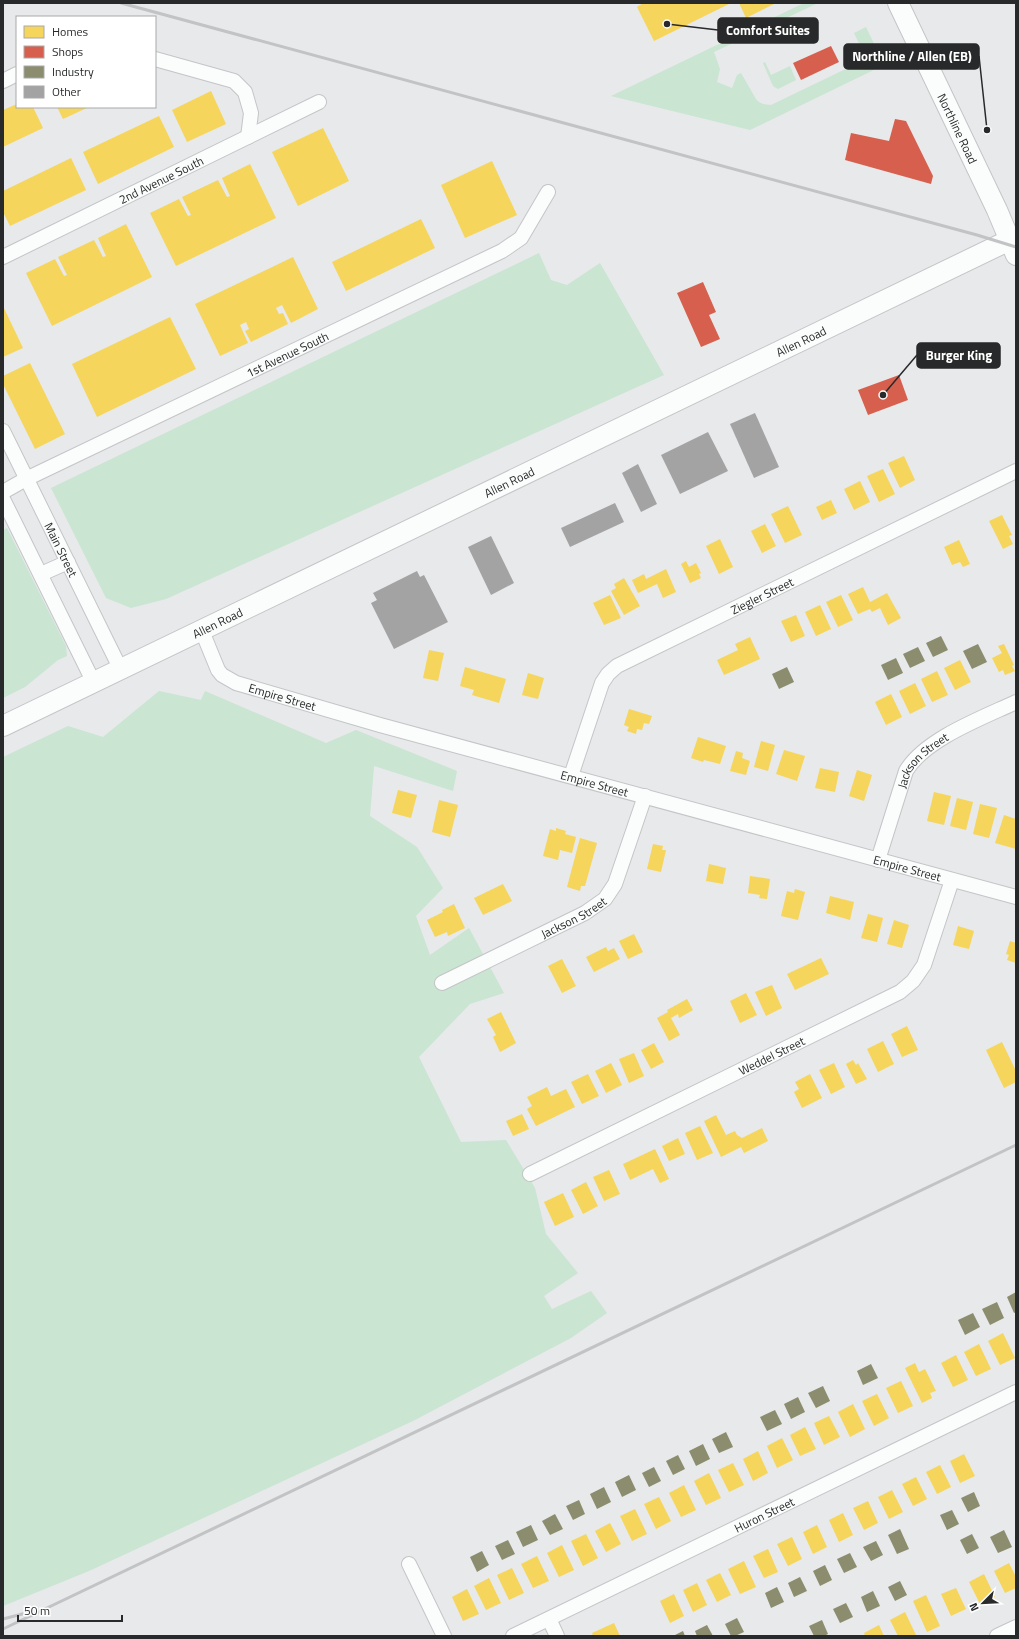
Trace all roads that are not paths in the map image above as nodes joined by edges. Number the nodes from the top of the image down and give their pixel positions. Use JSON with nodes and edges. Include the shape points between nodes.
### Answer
{"nodes":[{"id":1,"x":898,"y":3,"type":"edge"},
{"id":2,"x":156,"y":59,"type":"edge"},
{"id":3,"x":16,"y":74,"type":"edge"},
{"id":4,"x":3,"y":81,"type":"edge"},
{"id":5,"x":319,"y":102,"type":"dead end"},
{"id":6,"x":248,"y":136,"type":"junction"},
{"id":7,"x":548,"y":192,"type":"dead end"},
{"id":8,"x":1014,"y":244,"type":"edge"},
{"id":9,"x":3,"y":257,"type":"edge"},
{"id":10,"x":3,"y":431,"type":"edge"},
{"id":11,"x":1016,"y":471,"type":"edge"},
{"id":12,"x":26,"y":479,"type":"junction"},
{"id":13,"x":3,"y":492,"type":"edge"},
{"id":14,"x":3,"y":499,"type":"edge"},
{"id":15,"x":68,"y":562,"type":"junction"},
{"id":16,"x":41,"y":574,"type":"junction"},
{"id":17,"x":202,"y":631,"type":"junction"},
{"id":18,"x":120,"y":668,"type":"junction"},
{"id":19,"x":93,"y":681,"type":"junction"},
{"id":20,"x":1016,"y":702,"type":"edge"},
{"id":21,"x":3,"y":726,"type":"edge"},
{"id":22,"x":571,"y":776,"type":"junction"},
{"id":23,"x":644,"y":796,"type":"junction"},
{"id":24,"x":878,"y":860,"type":"junction"},
{"id":25,"x":952,"y":880,"type":"junction"},
{"id":26,"x":1016,"y":897,"type":"edge"},
{"id":27,"x":442,"y":983,"type":"dead end"},
{"id":28,"x":530,"y":1174,"type":"dead end"},
{"id":29,"x":1016,"y":1392,"type":"edge"},
{"id":30,"x":409,"y":1564,"type":"dead end"},
{"id":31,"x":549,"y":1619,"type":"junction"},
{"id":32,"x":1016,"y":1627,"type":"edge"},
{"id":33,"x":444,"y":1636,"type":"edge"},
{"id":34,"x":513,"y":1636,"type":"edge"},
{"id":35,"x":557,"y":1636,"type":"edge"},
{"id":36,"x":997,"y":1636,"type":"edge"}],
"edges":[{"from":1,"to":8,"type":"main road","name":"Northline Road"},
{"from":2,"to":6,"type":"street","via":[[234,81],[245,92],[251,113]]},
{"from":3,"to":4,"type":"street"},
{"from":5,"to":6,"type":"street","name":"2nd Avenue South"},
{"from":6,"to":9,"type":"street","name":"2nd Avenue South"},
{"from":7,"to":12,"type":"street","name":"1st Avenue South","via":[[521,238],[502,250]]},
{"from":8,"to":17,"type":"main road","name":"Allen Road"},
{"from":10,"to":12,"type":"street","name":"Main Street"},
{"from":11,"to":22,"type":"street","name":"Ziegler Street","via":[[617,666],[602,683]]},
{"from":12,"to":13,"type":"street","name":"1st Avenue South"},
{"from":12,"to":15,"type":"street","name":"Main Street"},
{"from":14,"to":16,"type":"street"},
{"from":15,"to":16,"type":"street"},
{"from":15,"to":18,"type":"street","name":"Main Street"},
{"from":16,"to":19,"type":"street"},
{"from":17,"to":18,"type":"main road","name":"Allen Road"},
{"from":17,"to":22,"type":"street","name":"Empire Street","via":[[218,670],[236,683]]},
{"from":18,"to":19,"type":"main road","name":"Allen Road"},
{"from":19,"to":21,"type":"main road","name":"Allen Road"},
{"from":20,"to":24,"type":"street","name":"Jackson Street","via":[[922,751],[912,762],[906,771]]},
{"from":22,"to":23,"type":"street","name":"Empire Street"},
{"from":23,"to":24,"type":"street","name":"Empire Street"},
{"from":23,"to":27,"type":"street","name":"Jackson Street","via":[[616,884],[605,899],[585,913]]},
{"from":24,"to":25,"type":"street","name":"Empire Street"},
{"from":25,"to":26,"type":"street","name":"Empire Street"},
{"from":25,"to":28,"type":"street","name":"Weddel Street","via":[[924,965],[913,981],[900,992]]},
{"from":29,"to":31,"type":"street","name":"Huron Street"},
{"from":30,"to":33,"type":"street"},
{"from":31,"to":34,"type":"street","name":"Huron Street"},
{"from":31,"to":35,"type":"street"},
{"from":32,"to":36,"type":"street"}]}
